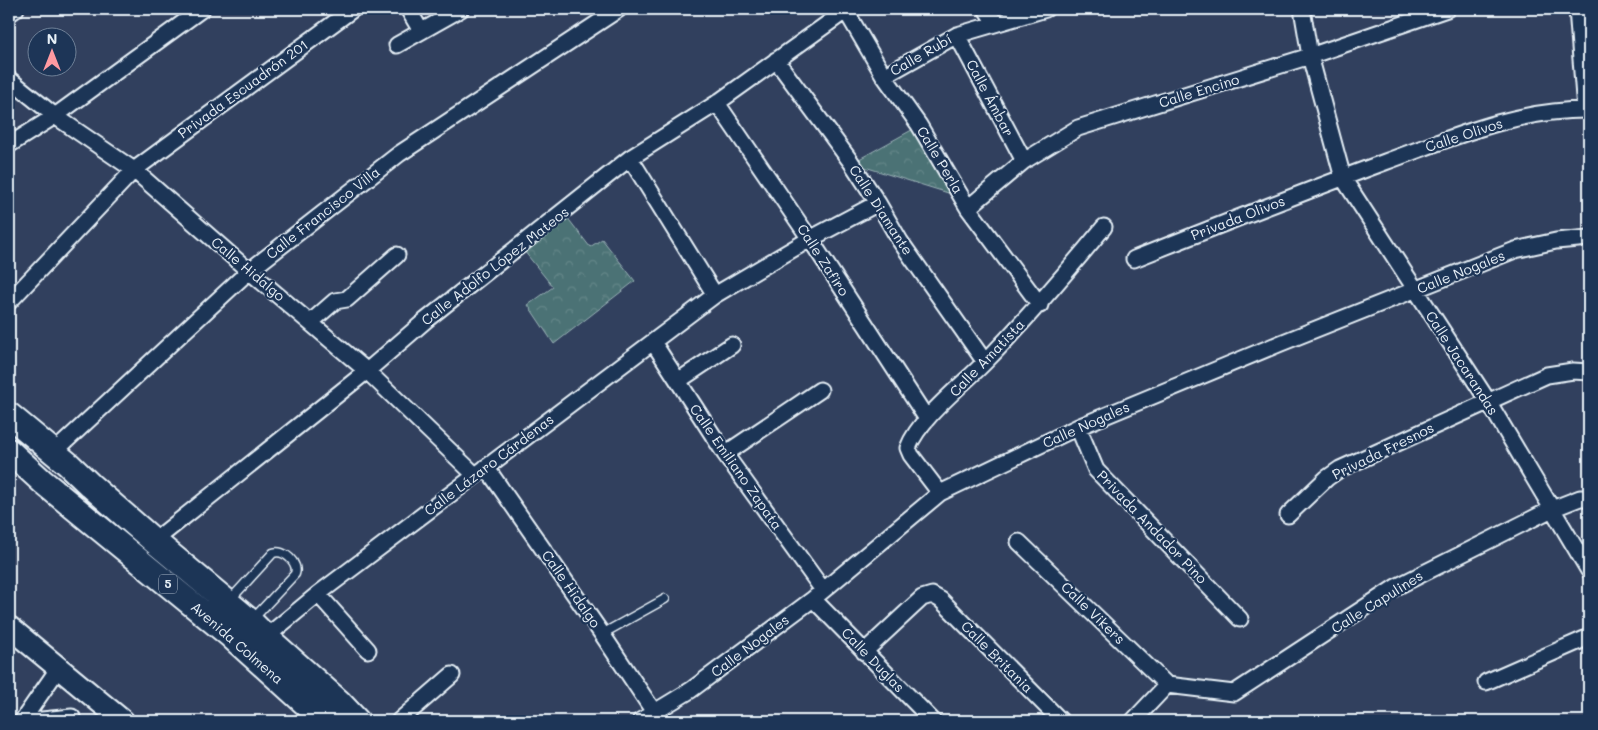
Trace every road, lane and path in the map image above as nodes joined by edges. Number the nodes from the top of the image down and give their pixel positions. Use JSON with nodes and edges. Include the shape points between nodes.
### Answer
{"nodes":[{"id":1,"x":16,"y":9,"type":"edge"},
{"id":2,"x":202,"y":9,"type":"edge"},
{"id":3,"x":353,"y":9,"type":"edge"},
{"id":4,"x":408,"y":9,"type":"edge"},
{"id":5,"x":461,"y":9,"type":"edge"},
{"id":6,"x":620,"y":9,"type":"edge"},
{"id":7,"x":986,"y":9,"type":"edge"},
{"id":8,"x":1045,"y":9,"type":"edge"},
{"id":9,"x":1302,"y":9,"type":"edge"},
{"id":10,"x":1447,"y":9,"type":"edge"},
{"id":11,"x":1577,"y":9,"type":"edge"},
{"id":12,"x":847,"y":10,"type":"edge"},
{"id":13,"x":9,"y":14,"type":"edge"},
{"id":14,"x":995,"y":23,"type":"junction"},
{"id":15,"x":421,"y":31,"type":"junction"},
{"id":16,"x":956,"y":35,"type":"junction"},
{"id":17,"x":397,"y":44,"type":"dead end"},
{"id":18,"x":1310,"y":56,"type":"junction"},
{"id":19,"x":776,"y":60,"type":"junction"},
{"id":20,"x":884,"y":76,"type":"junction"},
{"id":21,"x":9,"y":79,"type":"edge"},
{"id":22,"x":717,"y":102,"type":"junction"},
{"id":23,"x":1587,"y":110,"type":"edge"},
{"id":24,"x":55,"y":116,"type":"junction"},
{"id":25,"x":9,"y":145,"type":"edge"},
{"id":26,"x":630,"y":158,"type":"junction"},
{"id":27,"x":1024,"y":161,"type":"junction"},
{"id":28,"x":134,"y":170,"type":"junction"},
{"id":29,"x":1343,"y":178,"type":"junction"},
{"id":30,"x":878,"y":203,"type":"junction"},
{"id":31,"x":968,"y":208,"type":"junction"},
{"id":32,"x":1104,"y":227,"type":"dead end"},
{"id":33,"x":1589,"y":238,"type":"edge"},
{"id":34,"x":810,"y":239,"type":"junction"},
{"id":35,"x":397,"y":255,"type":"dead end"},
{"id":36,"x":1134,"y":259,"type":"dead end"},
{"id":37,"x":249,"y":271,"type":"junction"},
{"id":38,"x":1415,"y":290,"type":"junction"},
{"id":39,"x":716,"y":295,"type":"junction"},
{"id":40,"x":9,"y":302,"type":"edge"},
{"id":41,"x":1040,"y":305,"type":"junction"},
{"id":42,"x":311,"y":322,"type":"junction"},
{"id":43,"x":653,"y":342,"type":"junction"},
{"id":44,"x":732,"y":344,"type":"dead end"},
{"id":45,"x":985,"y":362,"type":"junction"},
{"id":46,"x":367,"y":371,"type":"junction"},
{"id":47,"x":1589,"y":372,"type":"edge"},
{"id":48,"x":678,"y":381,"type":"junction"},
{"id":49,"x":820,"y":390,"type":"dead end"},
{"id":50,"x":1488,"y":401,"type":"junction"},
{"id":51,"x":9,"y":416,"type":"edge"},
{"id":52,"x":927,"y":419,"type":"junction"},
{"id":53,"x":1078,"y":427,"type":"junction"},
{"id":54,"x":9,"y":450,"type":"edge"},
{"id":55,"x":54,"y":452,"type":"junction"},
{"id":56,"x":725,"y":454,"type":"junction"},
{"id":57,"x":480,"y":471,"type":"junction"},
{"id":58,"x":940,"y":493,"type":"junction"},
{"id":59,"x":1589,"y":498,"type":"edge"},
{"id":60,"x":1552,"y":508,"type":"junction"},
{"id":61,"x":1288,"y":515,"type":"dead end"},
{"id":62,"x":154,"y":541,"type":"junction"},
{"id":63,"x":1019,"y":542,"type":"dead end"},
{"id":64,"x":1589,"y":571,"type":"edge"},
{"id":65,"x":318,"y":594,"type":"junction"},
{"id":66,"x":818,"y":594,"type":"junction"},
{"id":67,"x":665,"y":599,"type":"dead end"},
{"id":68,"x":228,"y":602,"type":"junction"},
{"id":69,"x":1240,"y":619,"type":"dead end"},
{"id":70,"x":9,"y":627,"type":"edge"},
{"id":71,"x":258,"y":629,"type":"junction"},
{"id":72,"x":602,"y":634,"type":"junction"},
{"id":73,"x":1589,"y":637,"type":"edge"},
{"id":74,"x":368,"y":650,"type":"dead end"},
{"id":75,"x":864,"y":652,"type":"junction"},
{"id":76,"x":58,"y":669,"type":"junction"},
{"id":77,"x":452,"y":675,"type":"dead end"},
{"id":78,"x":1486,"y":682,"type":"dead end"},
{"id":79,"x":1167,"y":685,"type":"junction"},
{"id":80,"x":654,"y":712,"type":"junction"},
{"id":81,"x":72,"y":717,"type":"dead end"},
{"id":82,"x":22,"y":721,"type":"edge"},
{"id":83,"x":32,"y":721,"type":"edge"},
{"id":84,"x":122,"y":721,"type":"edge"},
{"id":85,"x":325,"y":721,"type":"edge"},
{"id":86,"x":357,"y":721,"type":"edge"},
{"id":87,"x":399,"y":721,"type":"edge"},
{"id":88,"x":640,"y":721,"type":"edge"},
{"id":89,"x":933,"y":721,"type":"edge"},
{"id":90,"x":1061,"y":721,"type":"edge"},
{"id":91,"x":1133,"y":721,"type":"edge"}],
"edges":[{"from":1,"to":13,"type":"street"},
{"from":2,"to":24,"type":"street"},
{"from":3,"to":28,"type":"street","name":"Privada Escuadrón 201"},
{"from":4,"to":15,"type":"street"},
{"from":5,"to":15,"type":"street"},
{"from":6,"to":37,"type":"street","name":"Calle Francisco Villa","via":[[399,154]]},
{"from":7,"to":14,"type":"street"},
{"from":8,"to":14,"type":"street","name":"Calle Rubí"},
{"from":9,"to":18,"type":"street","name":"Calle Jacarandas"},
{"from":10,"to":18,"type":"street","name":"Calle Encino"},
{"from":11,"to":23,"type":"street"},
{"from":12,"to":19,"type":"street","name":"Calle Adolfo López Mateos"},
{"from":12,"to":20,"type":"street","name":"Calle Perla"},
{"from":14,"to":16,"type":"street","name":"Calle Rubí"},
{"from":15,"to":17,"type":"street"},
{"from":16,"to":20,"type":"street","name":"Calle Rubí"},
{"from":16,"to":27,"type":"street","name":"Calle Ámbar"},
{"from":18,"to":27,"type":"street","name":"Calle Encino","via":[[1078,128]]},
{"from":18,"to":29,"type":"street","name":"Calle Jacarandas"},
{"from":19,"to":22,"type":"street","name":"Calle Adolfo López Mateos"},
{"from":19,"to":30,"type":"street","name":"Calle Diamante"},
{"from":20,"to":31,"type":"street","name":"Calle Perla","via":[[919,125]]},
{"from":21,"to":24,"type":"street","name":"Calle Hidalgo"},
{"from":22,"to":26,"type":"street","name":"Calle Adolfo López Mateos"},
{"from":22,"to":34,"type":"street","name":"Calle Zafiro"},
{"from":23,"to":29,"type":"street","name":"Calle Olivos","via":[[1526,115],[1478,128]]},
{"from":24,"to":25,"type":"street"},
{"from":24,"to":28,"type":"street","name":"Calle Hidalgo"},
{"from":26,"to":39,"type":"street"},
{"from":26,"to":46,"type":"street","name":"Calle Adolfo López Mateos"},
{"from":27,"to":31,"type":"street","name":"Calle Encino"},
{"from":28,"to":37,"type":"street","name":"Calle Hidalgo"},
{"from":28,"to":40,"type":"street","name":"Privada Escuadrón 201"},
{"from":29,"to":36,"type":"street","name":"Privada Olivos"},
{"from":29,"to":38,"type":"street","name":"Calle Jacarandas"},
{"from":30,"to":34,"type":"street","name":"Calle Lázaro Cárdenas"},
{"from":30,"to":45,"type":"street","name":"Calle Diamante","via":[[900,241]]},
{"from":31,"to":41,"type":"street","name":"Calle Perla"},
{"from":32,"to":41,"type":"street","name":"Calle Amatista"},
{"from":33,"to":38,"type":"street","name":"Calle Nogales","via":[[1516,250]]},
{"from":34,"to":39,"type":"street","name":"Calle Lázaro Cárdenas"},
{"from":34,"to":52,"type":"street","name":"Calle Zafiro"},
{"from":35,"to":42,"type":"street","via":[[347,299],[335,301]]},
{"from":37,"to":42,"type":"street","name":"Calle Hidalgo"},
{"from":37,"to":55,"type":"street","name":"Calle Francisco Villa"},
{"from":38,"to":50,"type":"street","name":"Calle Jacarandas"},
{"from":38,"to":53,"type":"street","name":"Calle Nogales"},
{"from":39,"to":43,"type":"street","name":"Calle Lázaro Cárdenas"},
{"from":41,"to":45,"type":"street","name":"Calle Amatista"},
{"from":42,"to":46,"type":"street","name":"Calle Hidalgo"},
{"from":43,"to":48,"type":"street","name":"Calle Emiliano Zapata"},
{"from":43,"to":57,"type":"street","name":"Calle Lázaro Cárdenas"},
{"from":44,"to":48,"type":"street"},
{"from":45,"to":52,"type":"street","name":"Calle Amatista"},
{"from":46,"to":57,"type":"street","name":"Calle Hidalgo"},
{"from":46,"to":62,"type":"street","name":"Calle Adolfo López Mateos"},
{"from":47,"to":50,"type":"street","name":"Privada Fresnos","via":[[1547,375]]},
{"from":48,"to":56,"type":"street","name":"Calle Emiliano Zapata"},
{"from":49,"to":56,"type":"street"},
{"from":50,"to":60,"type":"street","name":"Calle Jacarandas"},
{"from":50,"to":61,"type":"street","name":"Privada Fresnos","via":[[1340,469]]},
{"from":51,"to":55,"type":"main road","number":"5"},
{"from":52,"to":58,"type":"street","name":"Calle Amatista","via":[[908,448]]},
{"from":53,"to":58,"type":"street","name":"Calle Nogales"},
{"from":53,"to":69,"type":"street","name":"Privada Andador Pino","via":[[1096,470]]},
{"from":54,"to":85,"type":"main road","name":"Avenida Colmena","number":"5","via":[[43,482],[231,636]]},
{"from":55,"to":62,"type":"main road","number":"5"},
{"from":56,"to":66,"type":"street","name":"Calle Emiliano Zapata"},
{"from":57,"to":65,"type":"street","name":"Calle Lázaro Cárdenas"},
{"from":57,"to":72,"type":"street","name":"Calle Hidalgo"},
{"from":58,"to":66,"type":"street","name":"Calle Nogales"},
{"from":59,"to":60,"type":"street","name":"Calle Capulines"},
{"from":60,"to":64,"type":"street","name":"Calle Jacarandas"},
{"from":60,"to":79,"type":"street","name":"Calle Capulines","via":[[1396,587],[1234,694]]},
{"from":62,"to":68,"type":"main road","number":"5"},
{"from":63,"to":79,"type":"street","name":"Calle Vikers"},
{"from":65,"to":71,"type":"street","name":"Calle Lázaro Cárdenas"},
{"from":65,"to":74,"type":"street"},
{"from":66,"to":75,"type":"street","name":"Calle Duglas"},
{"from":66,"to":80,"type":"street","name":"Calle Nogales","via":[[691,690]]},
{"from":67,"to":72,"type":"lane"},
{"from":68,"to":71,"type":"main road","number":"5"},
{"from":68,"to":71,"type":"lane","via":[[278,551],[296,564],[295,574]]},
{"from":70,"to":76,"type":"street"},
{"from":71,"to":86,"type":"main road","number":"5"},
{"from":72,"to":80,"type":"street","name":"Calle Hidalgo"},
{"from":73,"to":78,"type":"street"},
{"from":75,"to":89,"type":"street","name":"Calle Duglas"},
{"from":75,"to":90,"type":"street","name":"Calle Britania","via":[[922,598],[932,595],[941,600]]},
{"from":76,"to":82,"type":"street"},
{"from":76,"to":84,"type":"street"},
{"from":77,"to":87,"type":"street"},
{"from":79,"to":91,"type":"street"},
{"from":80,"to":88,"type":"street","name":"Calle Nogales"},
{"from":81,"to":83,"type":"street"}]}
